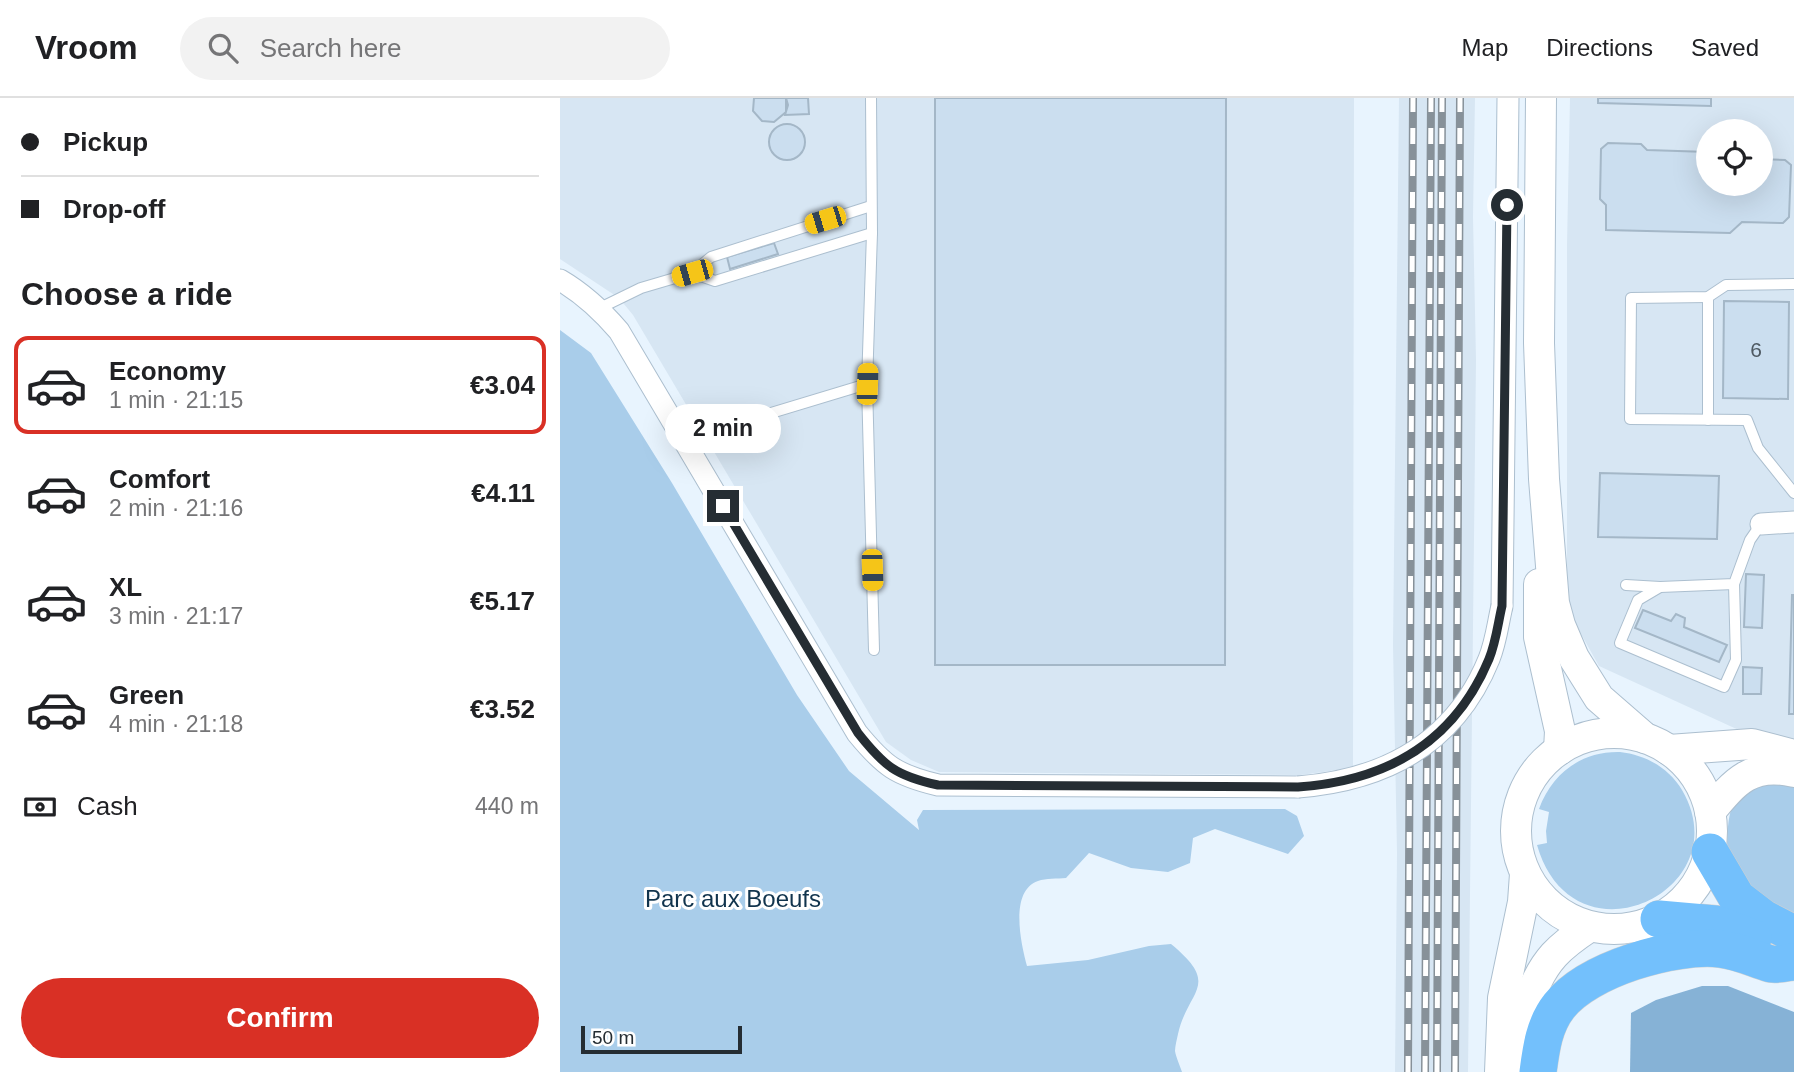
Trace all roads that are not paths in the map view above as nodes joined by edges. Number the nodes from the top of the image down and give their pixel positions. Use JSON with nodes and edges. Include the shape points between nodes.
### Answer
{"nodes":[{"id":1,"x":871,"y":98,"type":"edge"},
{"id":2,"x":1508,"y":98,"type":"edge"},
{"id":3,"x":1541,"y":98,"type":"edge"},
{"id":4,"x":871,"y":206,"type":"junction"},
{"id":5,"x":872,"y":233,"type":"junction"},
{"id":6,"x":692,"y":273,"type":"junction"},
{"id":7,"x":560,"y":280,"type":"edge"},
{"id":8,"x":1794,"y":284,"type":"edge"},
{"id":9,"x":1708,"y":297,"type":"junction"},
{"id":10,"x":600,"y":308,"type":"junction"},
{"id":11,"x":867,"y":384,"type":"junction"},
{"id":12,"x":1708,"y":420,"type":"junction"},
{"id":13,"x":682,"y":440,"type":"junction"},
{"id":14,"x":1544,"y":479,"type":"junction"},
{"id":15,"x":1794,"y":493,"type":"edge"},
{"id":16,"x":1794,"y":522,"type":"edge"},
{"id":17,"x":1761,"y":524,"type":"joint"},
{"id":18,"x":1734,"y":584,"type":"junction"},
{"id":19,"x":1626,"y":585,"type":"dead end"},
{"id":20,"x":1660,"y":587,"type":"junction"},
{"id":21,"x":874,"y":650,"type":"dead end"},
{"id":22,"x":1657,"y":744,"type":"junction"},
{"id":23,"x":1559,"y":750,"type":"junction"},
{"id":24,"x":1794,"y":755,"type":"edge"},
{"id":25,"x":1794,"y":772,"type":"edge"},
{"id":26,"x":1710,"y":812,"type":"junction"},
{"id":27,"x":1710,"y":852,"type":"junction"},
{"id":28,"x":1525,"y":874,"type":"junction"},
{"id":29,"x":1660,"y":919,"type":"junction"},
{"id":30,"x":1589,"y":926,"type":"junction"},
{"id":31,"x":1793,"y":953,"type":"edge"},
{"id":32,"x":1500,"y":1072,"type":"edge"},
{"id":33,"x":1516,"y":1072,"type":"edge"},
{"id":34,"x":1538,"y":1072,"type":"edge"}],
"edges":[{"from":1,"to":4,"type":"lane"},
{"from":2,"to":13,"type":"street","bridge":true,"via":[[1502,606],[1490,657],[1458,712],[1432,739],[1368,775],[1298,787],[938,785],[908,778],[880,760],[858,733]]},
{"from":3,"to":14,"type":"main road","via":[[1539,344]]},
{"from":4,"to":5,"type":"lane"},
{"from":4,"to":6,"type":"lane","via":[[711,257]]},
{"from":5,"to":6,"type":"lane","via":[[715,281]]},
{"from":5,"to":11,"type":"lane"},
{"from":6,"to":10,"type":"lane","via":[[641,288]]},
{"from":7,"to":10,"type":"street"},
{"from":8,"to":9,"type":"lane","via":[[1726,285]]},
{"from":9,"to":12,"type":"lane"},
{"from":9,"to":12,"type":"lane","via":[[1630,298],[1630,419]]},
{"from":10,"to":13,"type":"street","via":[[619,331]]},
{"from":11,"to":13,"type":"lane"},
{"from":11,"to":21,"type":"lane"},
{"from":12,"to":15,"type":"lane","via":[[1747,420],[1758,448]]},
{"from":14,"to":22,"type":"main road","via":[[1554,603],[1574,658],[1599,698]]},
{"from":14,"to":23,"type":"main road","via":[[1539,637],[1560,731]]},
{"from":16,"to":17,"type":"street"},
{"from":17,"to":18,"type":"lane"},
{"from":18,"to":20,"type":"lane"},
{"from":18,"to":20,"type":"lane","via":[[1736,660],[1724,687],[1620,643],[1639,600]]},
{"from":19,"to":20,"type":"lane"},
{"from":22,"to":23,"type":"main road","via":[[1610,733],[1592,735]]},
{"from":22,"to":24,"type":"main road","via":[[1752,744]]},
{"from":22,"to":26,"type":"main road","via":[[1684,762]]},
{"from":23,"to":28,"type":"main road","via":[[1534,774],[1519,805],[1516,840]]},
{"from":25,"to":26,"type":"main road","via":[[1774,768],[1748,775]]},
{"from":26,"to":27,"type":"main road"},
{"from":27,"to":29,"type":"main road","via":[[1692,891]]},
{"from":27,"to":31,"type":"highway","via":[[1737,898],[1763,918]]},
{"from":28,"to":30,"type":"main road","via":[[1551,907]]},
{"from":28,"to":32,"type":"main road","via":[[1503,999]]},
{"from":29,"to":30,"type":"main road","via":[[1625,929]]},
{"from":29,"to":31,"type":"highway","via":[[1725,927]]},
{"from":30,"to":33,"type":"main road","via":[[1544,968],[1527,1006]]},
{"from":31,"to":34,"type":"highway","via":[[1773,964],[1739,951],[1690,947],[1598,975],[1557,1008],[1543,1040]]}]}
